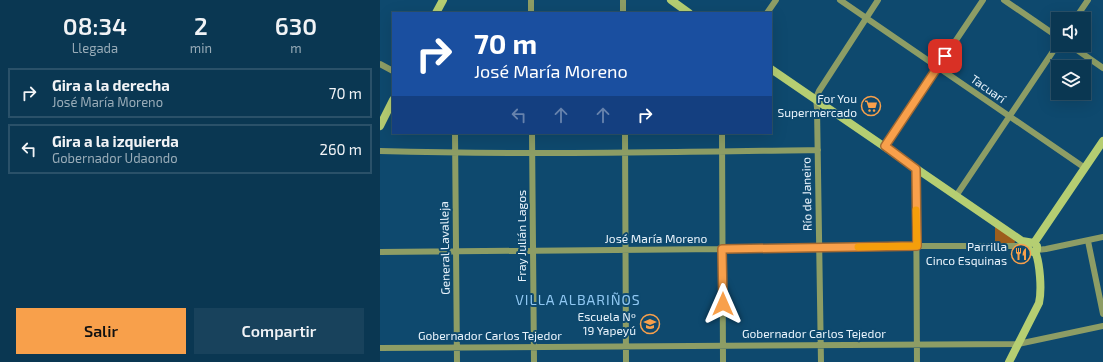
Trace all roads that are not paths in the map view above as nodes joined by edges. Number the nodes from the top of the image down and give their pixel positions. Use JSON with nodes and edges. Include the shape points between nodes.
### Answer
{"nodes":[{"id":1,"x":530,"y":0,"type":"edge"},
{"id":2,"x":623,"y":0,"type":"edge"},
{"id":3,"x":671,"y":0,"type":"edge"},
{"id":4,"x":776,"y":0,"type":"edge"},
{"id":5,"x":840,"y":0,"type":"edge"},
{"id":6,"x":878,"y":0,"type":"edge"},
{"id":7,"x":983,"y":0,"type":"edge"},
{"id":8,"x":1004,"y":0,"type":"edge"},
{"id":9,"x":1088,"y":0,"type":"edge"},
{"id":10,"x":441,"y":1,"type":"edge"},
{"id":11,"x":436,"y":12,"type":"edge"},
{"id":12,"x":531,"y":12,"type":"edge"},
{"id":13,"x":623,"y":12,"type":"edge"},
{"id":14,"x":688,"y":12,"type":"edge"},
{"id":15,"x":768,"y":12,"type":"edge"},
{"id":16,"x":1080,"y":12,"type":"edge"},
{"id":17,"x":866,"y":18,"type":"junction"},
{"id":18,"x":1051,"y":32,"type":"edge"},
{"id":19,"x":1053,"y":52,"type":"edge"},
{"id":20,"x":1080,"y":52,"type":"edge"},
{"id":21,"x":380,"y":64,"type":"edge"},
{"id":22,"x":938,"y":67,"type":"junction"},
{"id":23,"x":1103,"y":68,"type":"edge"},
{"id":24,"x":392,"y":70,"type":"edge"},
{"id":25,"x":772,"y":70,"type":"edge"},
{"id":26,"x":816,"y":98,"type":"junction"},
{"id":27,"x":392,"y":102,"type":"edge"},
{"id":28,"x":1009,"y":117,"type":"junction"},
{"id":29,"x":380,"y":126,"type":"edge"},
{"id":30,"x":455,"y":134,"type":"edge"},
{"id":31,"x":532,"y":134,"type":"edge"},
{"id":32,"x":625,"y":134,"type":"edge"},
{"id":33,"x":722,"y":134,"type":"edge"},
{"id":34,"x":1103,"y":141,"type":"edge"},
{"id":35,"x":885,"y":146,"type":"junction"},
{"id":36,"x":818,"y":150,"type":"junction"},
{"id":37,"x":380,"y":151,"type":"edge"},
{"id":38,"x":722,"y":151,"type":"junction"},
{"id":39,"x":625,"y":152,"type":"junction"},
{"id":40,"x":455,"y":153,"type":"junction"},
{"id":41,"x":533,"y":153,"type":"junction"},
{"id":42,"x":1085,"y":168,"type":"junction"},
{"id":43,"x":916,"y":169,"type":"junction"},
{"id":44,"x":956,"y":196,"type":"junction"},
{"id":45,"x":1103,"y":237,"type":"edge"},
{"id":46,"x":1088,"y":241,"type":"junction"},
{"id":47,"x":917,"y":246,"type":"junction"},
{"id":48,"x":1032,"y":247,"type":"junction"},
{"id":49,"x":819,"y":248,"type":"junction"},
{"id":50,"x":722,"y":249,"type":"junction"},
{"id":51,"x":626,"y":250,"type":"junction"},
{"id":52,"x":455,"y":251,"type":"junction"},
{"id":53,"x":533,"y":251,"type":"junction"},
{"id":54,"x":380,"y":252,"type":"edge"},
{"id":55,"x":1103,"y":314,"type":"edge"},
{"id":56,"x":1103,"y":326,"type":"edge"},
{"id":57,"x":918,"y":344,"type":"junction"},
{"id":58,"x":1018,"y":344,"type":"junction"},
{"id":59,"x":821,"y":345,"type":"junction"},
{"id":60,"x":626,"y":346,"type":"junction"},
{"id":61,"x":723,"y":346,"type":"junction"},
{"id":62,"x":534,"y":347,"type":"junction"},
{"id":63,"x":380,"y":348,"type":"edge"},
{"id":64,"x":457,"y":348,"type":"junction"},
{"id":65,"x":457,"y":362,"type":"edge"},
{"id":66,"x":534,"y":362,"type":"edge"},
{"id":67,"x":626,"y":362,"type":"edge"},
{"id":68,"x":723,"y":362,"type":"edge"},
{"id":69,"x":821,"y":362,"type":"edge"},
{"id":70,"x":917,"y":362,"type":"edge"},
{"id":71,"x":1009,"y":362,"type":"edge"}],
"edges":[{"from":1,"to":12,"type":"street"},
{"from":2,"to":13,"type":"street"},
{"from":3,"to":14,"type":"street"},
{"from":4,"to":15,"type":"street"},
{"from":5,"to":17,"type":"street","name":"Tacuarí"},
{"from":6,"to":17,"type":"street"},
{"from":7,"to":22,"type":"street"},
{"from":8,"to":18,"type":"street"},
{"from":9,"to":16,"type":"street"},
{"from":10,"to":11,"type":"street"},
{"from":17,"to":22,"type":"street","name":"Tacuarí"},
{"from":17,"to":26,"type":"street"},
{"from":19,"to":28,"type":"street"},
{"from":20,"to":23,"type":"street"},
{"from":21,"to":24,"type":"street"},
{"from":22,"to":28,"type":"street","name":"Tacuarí"},
{"from":22,"to":35,"type":"street"},
{"from":25,"to":26,"type":"street"},
{"from":26,"to":35,"type":"street"},
{"from":26,"to":36,"type":"street","name":"Río de Janeiro"},
{"from":27,"to":29,"type":"street"},
{"from":28,"to":42,"type":"street","name":"Tacuarí"},
{"from":28,"to":44,"type":"street"},
{"from":30,"to":40,"type":"street","name":"General Lavalleja"},
{"from":31,"to":41,"type":"street","name":"Fray Julián Lagos"},
{"from":32,"to":39,"type":"street"},
{"from":33,"to":38,"type":"street"},
{"from":34,"to":42,"type":"street"},
{"from":35,"to":43,"type":"street"},
{"from":36,"to":38,"type":"street"},
{"from":36,"to":49,"type":"street","name":"Río de Janeiro"},
{"from":37,"to":40,"type":"street"},
{"from":38,"to":39,"type":"street"},
{"from":38,"to":50,"type":"street"},
{"from":39,"to":41,"type":"street"},
{"from":39,"to":51,"type":"street"},
{"from":40,"to":41,"type":"street"},
{"from":40,"to":52,"type":"street","name":"General Lavalleja"},
{"from":41,"to":53,"type":"street","name":"Fray Julián Lagos"},
{"from":42,"to":48,"type":"street"},
{"from":43,"to":44,"type":"street"},
{"from":43,"to":47,"type":"street"},
{"from":44,"to":48,"type":"street"},
{"from":45,"to":46,"type":"street","name":"José María Moreno"},
{"from":46,"to":48,"type":"street","name":"José María Moreno","via":[[1046,249]]},
{"from":46,"to":55,"type":"street"},
{"from":47,"to":48,"type":"street","name":"José María Moreno"},
{"from":47,"to":49,"type":"street","name":"José María Moreno"},
{"from":47,"to":57,"type":"street"},
{"from":48,"to":58,"type":"street","via":[[1038,260],[1039,303]]},
{"from":49,"to":50,"type":"street","name":"José María Moreno"},
{"from":49,"to":59,"type":"street","name":"Río de Janeiro"},
{"from":50,"to":51,"type":"street","name":"José María Moreno"},
{"from":50,"to":61,"type":"street"},
{"from":51,"to":53,"type":"street","name":"José María Moreno"},
{"from":51,"to":60,"type":"street"},
{"from":52,"to":53,"type":"street","name":"José María Moreno"},
{"from":52,"to":54,"type":"street","name":"José María Moreno"},
{"from":52,"to":64,"type":"street","name":"General Lavalleja"},
{"from":53,"to":62,"type":"street","name":"Fray Julián Lagos"},
{"from":56,"to":58,"type":"street","name":"Gobernador Carlos Tejedor"},
{"from":57,"to":58,"type":"street","name":"Gobernador Carlos Tejedor"},
{"from":57,"to":59,"type":"street","name":"Gobernador Carlos Tejedor"},
{"from":57,"to":70,"type":"street"},
{"from":58,"to":71,"type":"street"},
{"from":59,"to":61,"type":"street","name":"Gobernador Carlos Tejedor"},
{"from":59,"to":69,"type":"street","name":"Río de Janeiro"},
{"from":60,"to":61,"type":"street","name":"Gobernador Carlos Tejedor"},
{"from":60,"to":62,"type":"street","name":"Gobernador Carlos Tejedor"},
{"from":60,"to":67,"type":"street"},
{"from":61,"to":68,"type":"street"},
{"from":62,"to":64,"type":"street","name":"Gobernador Carlos Tejedor"},
{"from":62,"to":66,"type":"street","name":"Fray Julián Lagos"},
{"from":63,"to":64,"type":"street","name":"Gobernador Carlos Tejedor"},
{"from":64,"to":65,"type":"street","name":"General Lavalleja"}]}
